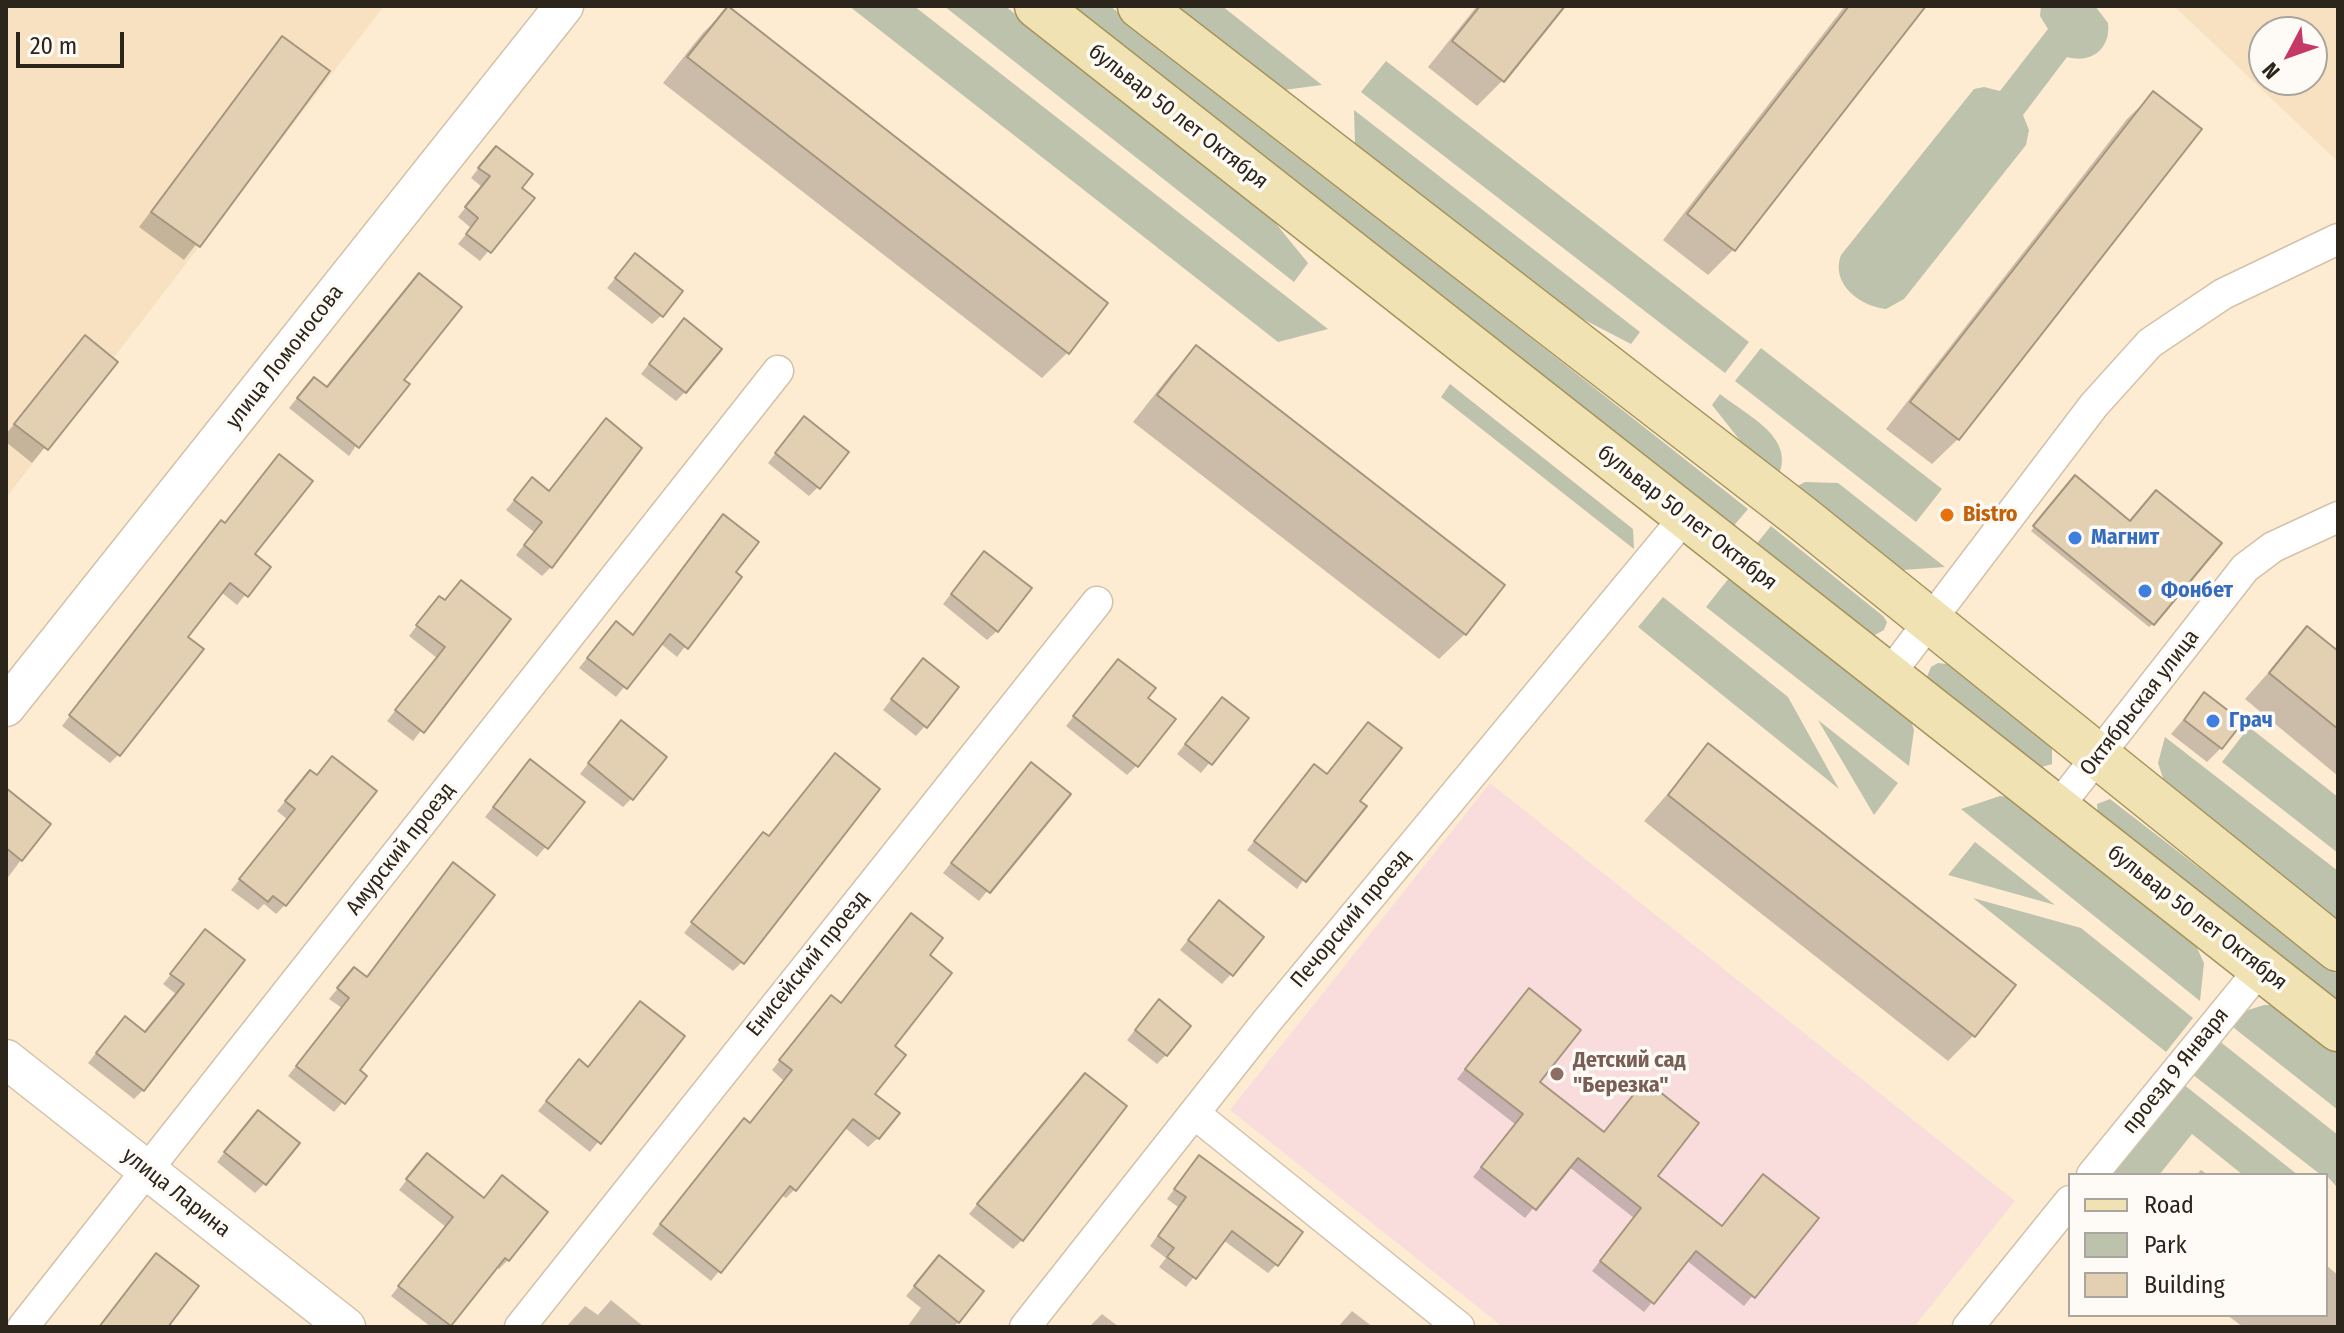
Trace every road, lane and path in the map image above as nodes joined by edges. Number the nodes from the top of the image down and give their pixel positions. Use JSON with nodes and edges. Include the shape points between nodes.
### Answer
{"nodes":[{"id":1,"x":564,"y":6,"type":"edge"},
{"id":2,"x":1037,"y":6,"type":"edge"},
{"id":3,"x":1140,"y":6,"type":"edge"},
{"id":4,"x":2338,"y":239,"type":"edge"},
{"id":5,"x":778,"y":371,"type":"dead end"},
{"id":6,"x":1685,"y":517,"type":"junction"},
{"id":7,"x":2338,"y":517,"type":"edge"},
{"id":8,"x":1097,"y":602,"type":"dead end"},
{"id":9,"x":1930,"y":622,"type":"junction"},
{"id":10,"x":1888,"y":676,"type":"junction"},
{"id":11,"x":6,"y":707,"type":"edge"},
{"id":12,"x":2097,"y":759,"type":"junction"},
{"id":13,"x":2057,"y":808,"type":"junction"},
{"id":14,"x":2338,"y":949,"type":"edge"},
{"id":15,"x":2261,"y":968,"type":"junction"},
{"id":16,"x":2338,"y":1029,"type":"edge"},
{"id":17,"x":6,"y":1059,"type":"edge"},
{"id":18,"x":1195,"y":1114,"type":"junction"},
{"id":19,"x":148,"y":1171,"type":"junction"},
{"id":20,"x":2094,"y":1173,"type":"edge"},
{"id":21,"x":2068,"y":1203,"type":"edge"},
{"id":22,"x":23,"y":1327,"type":"edge"},
{"id":23,"x":346,"y":1327,"type":"edge"},
{"id":24,"x":520,"y":1327,"type":"edge"},
{"id":25,"x":1025,"y":1327,"type":"edge"},
{"id":26,"x":1459,"y":1327,"type":"edge"},
{"id":27,"x":1968,"y":1327,"type":"edge"}],
"edges":[{"from":1,"to":11,"type":"street","name":"улица Ломоносова"},
{"from":2,"to":6,"type":"main road","name":"бульвар 50 лет Октября"},
{"from":3,"to":9,"type":"main road"},
{"from":4,"to":9,"type":"street","via":[[2223,294],[2150,343],[2094,405]]},
{"from":5,"to":19,"type":"street","name":"Амурский проезд"},
{"from":6,"to":10,"type":"main road","name":"бульвар 50 лет Октября"},
{"from":6,"to":18,"type":"street","name":"Печорский проезд"},
{"from":7,"to":12,"type":"street","name":"Октябрьская улица","via":[[2273,547],[2245,568]]},
{"from":8,"to":24,"type":"street","name":"Енисейский проезд"},
{"from":9,"to":10,"type":"street"},
{"from":9,"to":12,"type":"main road"},
{"from":10,"to":13,"type":"main road","name":"бульвар 50 лет Октября"},
{"from":12,"to":13,"type":"street","name":"Октябрьская улица"},
{"from":12,"to":14,"type":"main road"},
{"from":13,"to":15,"type":"main road","name":"бульвар 50 лет Октября"},
{"from":15,"to":16,"type":"main road","name":"бульвар 50 лет Октября"},
{"from":15,"to":20,"type":"street","name":"проезд 9 Января"},
{"from":17,"to":19,"type":"street","name":"улица Ларина"},
{"from":18,"to":25,"type":"street","name":"Печорский проезд"},
{"from":18,"to":26,"type":"street"},
{"from":19,"to":22,"type":"street","name":"Амурский проезд"},
{"from":19,"to":23,"type":"street","name":"улица Ларина"},
{"from":21,"to":27,"type":"street"}]}
